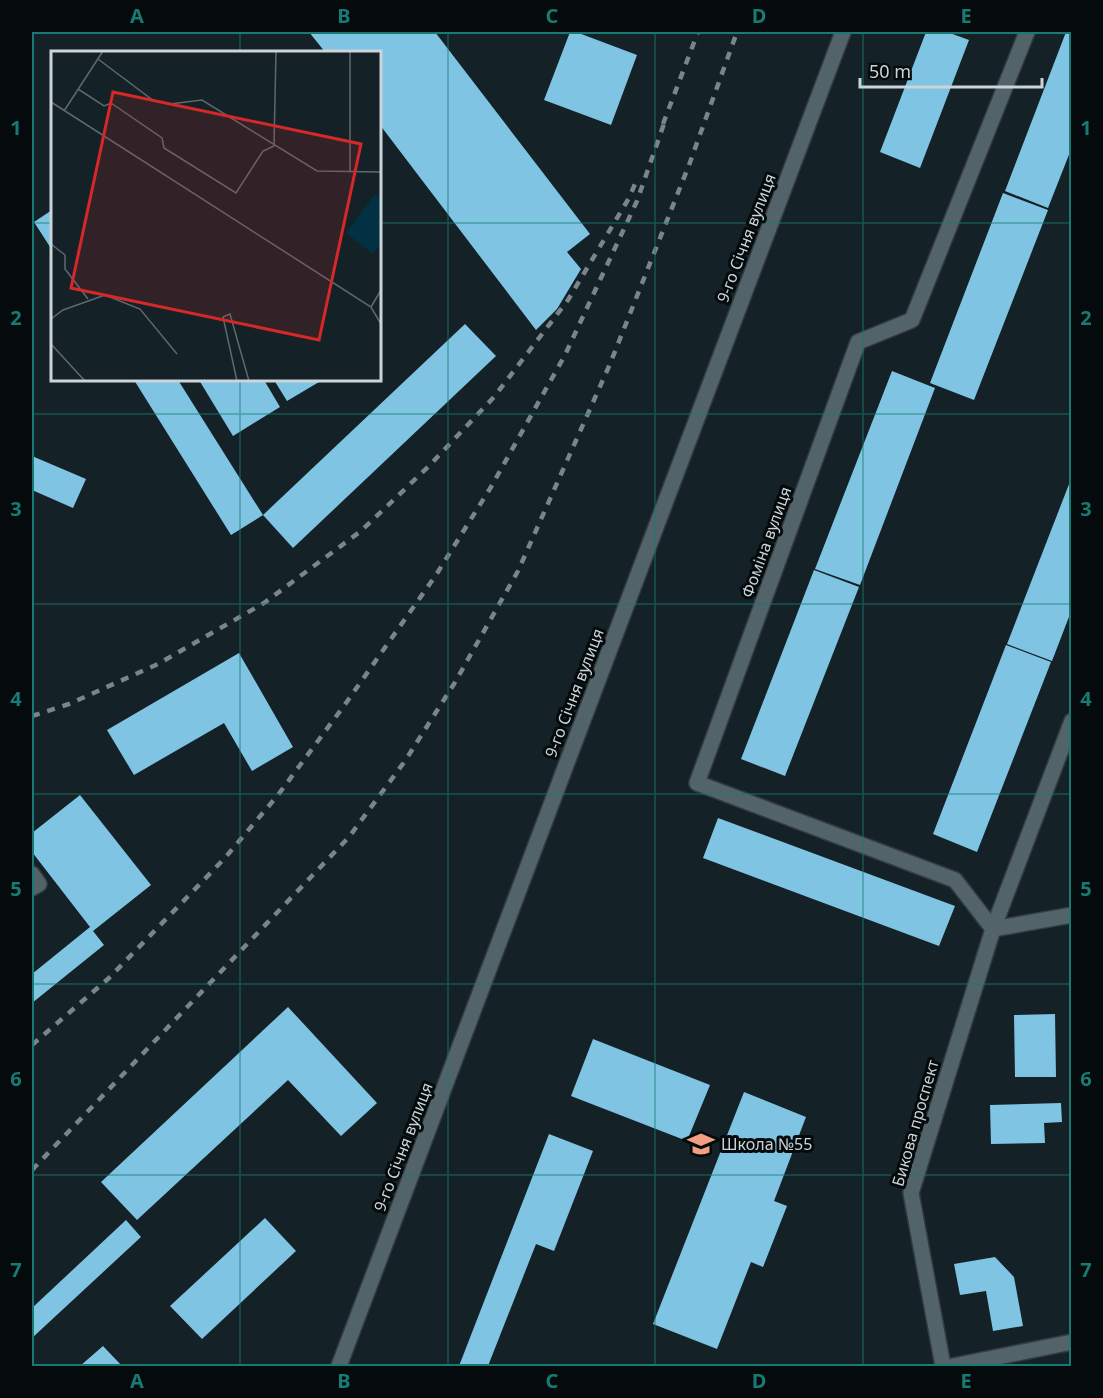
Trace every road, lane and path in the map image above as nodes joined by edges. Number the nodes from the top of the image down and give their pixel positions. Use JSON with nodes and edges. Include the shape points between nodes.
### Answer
{"nodes":[{"id":1,"x":843,"y":32,"type":"edge"},
{"id":2,"x":1027,"y":32,"type":"edge"},
{"id":3,"x":1071,"y":721,"type":"edge"},
{"id":4,"x":32,"y":874,"type":"edge"},
{"id":5,"x":32,"y":888,"type":"edge"},
{"id":6,"x":1071,"y":915,"type":"edge"},
{"id":7,"x":993,"y":930,"type":"junction"},
{"id":8,"x":1071,"y":1342,"type":"edge"},
{"id":9,"x":339,"y":1366,"type":"edge"},
{"id":10,"x":943,"y":1366,"type":"edge"},
{"id":11,"x":953,"y":1366,"type":"edge"}],
"edges":[{"from":1,"to":9,"type":"street","name":"9-го Січня вулиця"},
{"from":2,"to":7,"type":"street","name":"Фоміна вулиця","via":[[912,320],[858,342],[697,783],[955,880]]},
{"from":3,"to":7,"type":"street","name":"Бикова проспект"},
{"from":4,"to":5,"type":"street","via":[[39,884]]},
{"from":6,"to":7,"type":"street"},
{"from":7,"to":10,"type":"street","name":"Бикова проспект","via":[[911,1193]]},
{"from":8,"to":11,"type":"street"}]}
